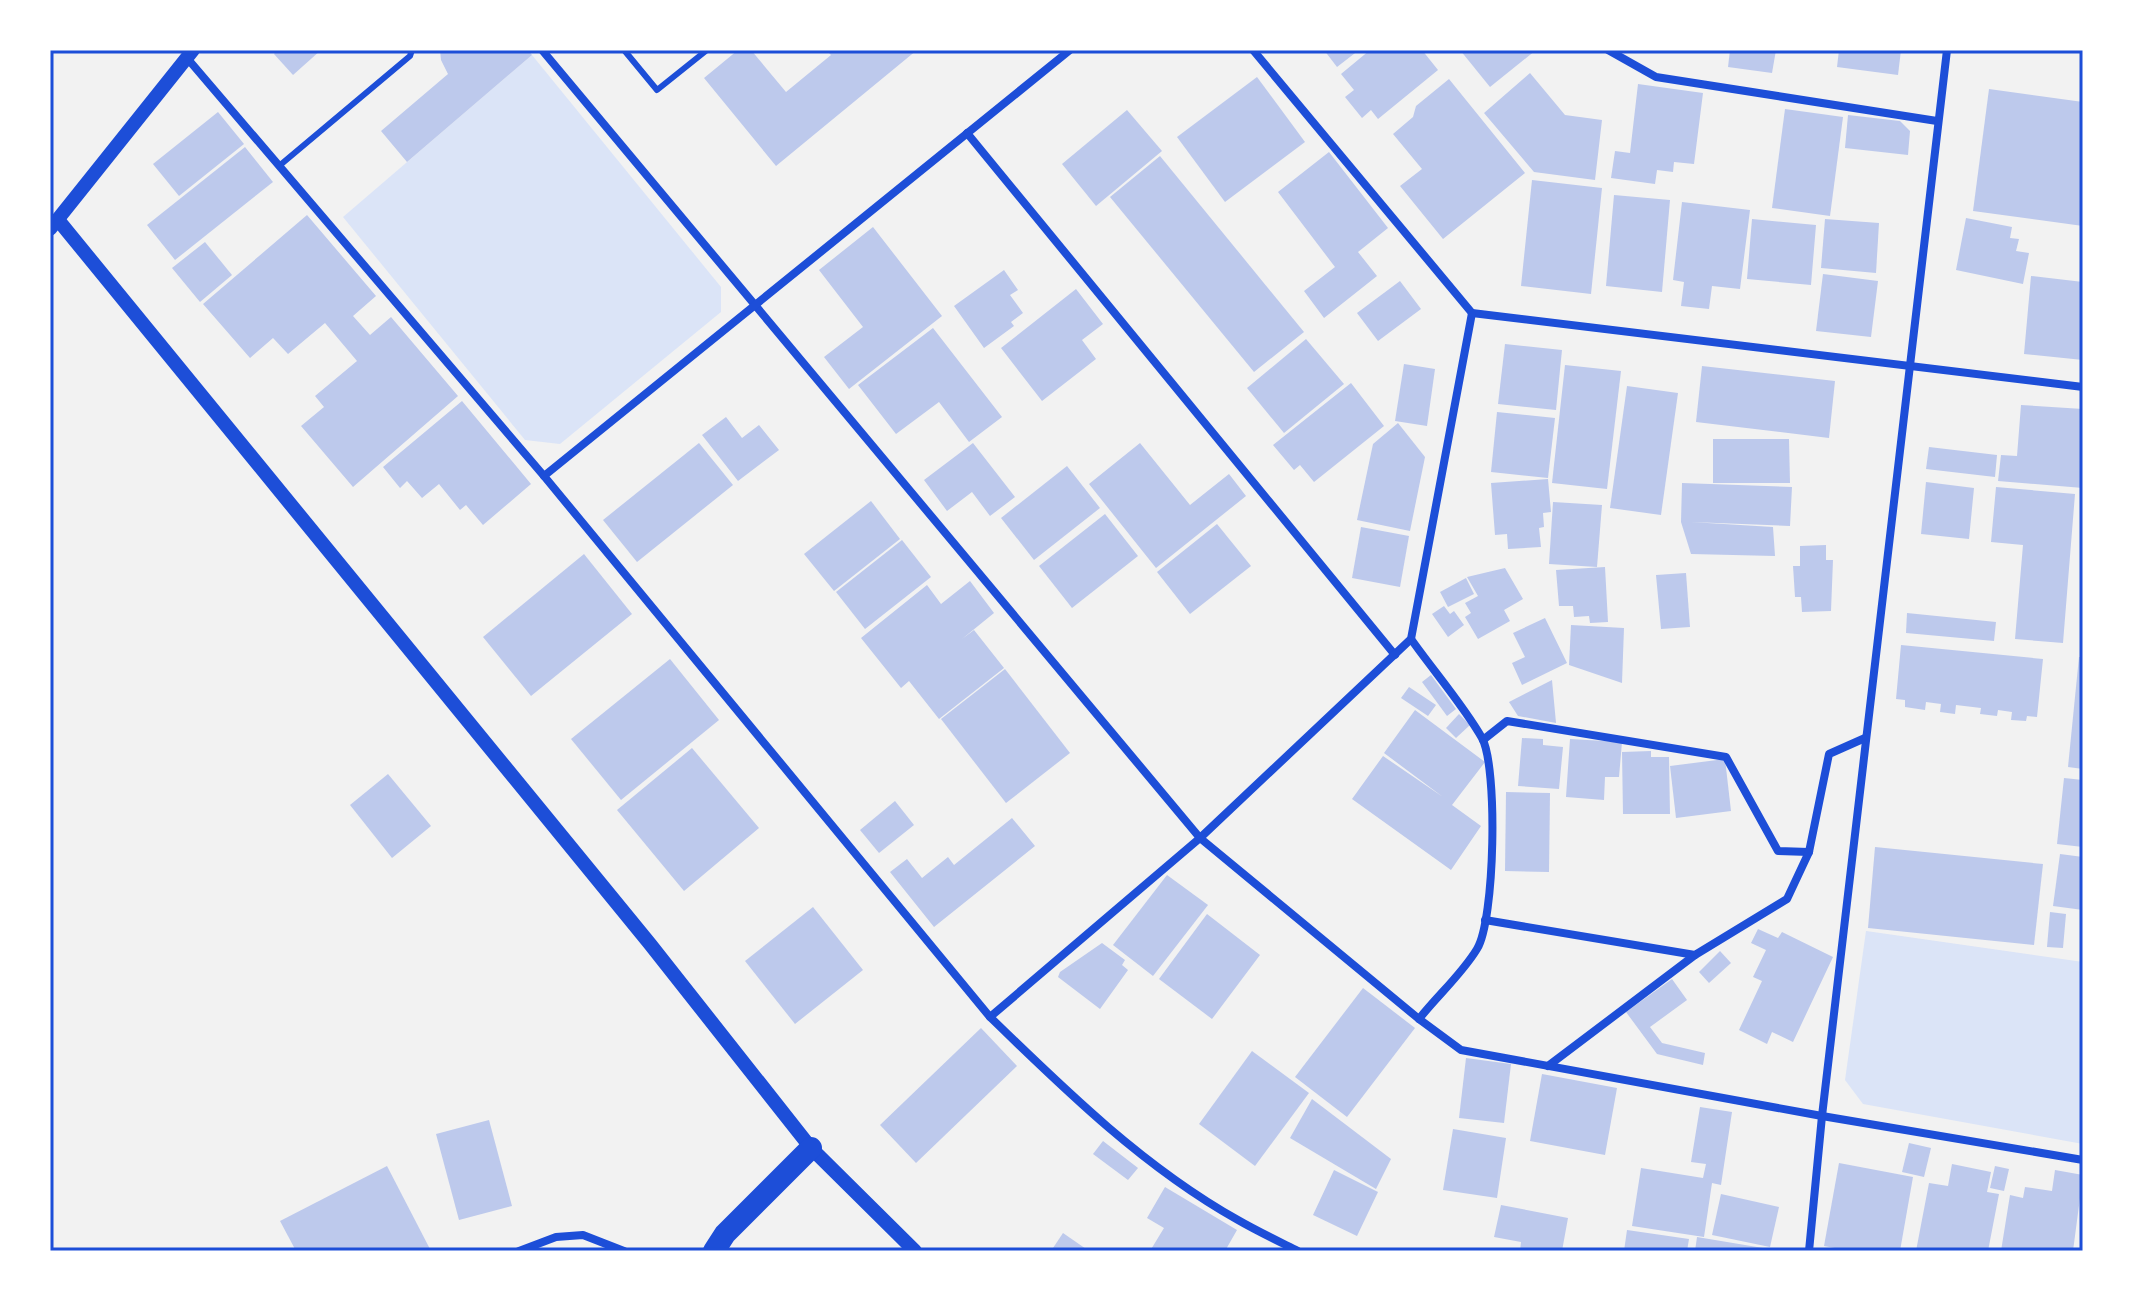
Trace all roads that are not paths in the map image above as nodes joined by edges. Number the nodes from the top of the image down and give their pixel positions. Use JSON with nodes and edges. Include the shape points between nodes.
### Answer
{"nodes":[{"id":1,"x":412,"y":50,"type":"edge"},
{"id":2,"x":542,"y":50,"type":"edge"},
{"id":3,"x":624,"y":50,"type":"edge"},
{"id":4,"x":707,"y":50,"type":"edge"},
{"id":5,"x":1070,"y":50,"type":"edge"},
{"id":6,"x":1253,"y":50,"type":"edge"},
{"id":7,"x":1608,"y":50,"type":"edge"},
{"id":8,"x":1947,"y":50,"type":"edge"},
{"id":9,"x":190,"y":54,"type":"edge"},
{"id":10,"x":1937,"y":121,"type":"junction"},
{"id":11,"x":967,"y":133,"type":"junction"},
{"id":12,"x":279,"y":166,"type":"junction"},
{"id":13,"x":54,"y":225,"type":"edge"},
{"id":14,"x":755,"y":304,"type":"junction"},
{"id":15,"x":1472,"y":313,"type":"junction"},
{"id":16,"x":1909,"y":364,"type":"junction"},
{"id":17,"x":2083,"y":387,"type":"edge"},
{"id":18,"x":544,"y":476,"type":"junction"},
{"id":19,"x":1411,"y":639,"type":"junction"},
{"id":20,"x":1395,"y":655,"type":"junction"},
{"id":21,"x":1865,"y":738,"type":"junction"},
{"id":22,"x":1483,"y":740,"type":"junction"},
{"id":23,"x":1200,"y":838,"type":"junction"},
{"id":24,"x":1809,"y":852,"type":"junction"},
{"id":25,"x":1485,"y":920,"type":"junction"},
{"id":26,"x":1695,"y":955,"type":"junction"},
{"id":27,"x":990,"y":1017,"type":"junction"},
{"id":28,"x":1419,"y":1019,"type":"junction"},
{"id":29,"x":1548,"y":1066,"type":"junction"},
{"id":30,"x":1822,"y":1116,"type":"junction"},
{"id":31,"x":811,"y":1148,"type":"junction"},
{"id":32,"x":2083,"y":1160,"type":"edge"},
{"id":33,"x":519,"y":1251,"type":"edge"},
{"id":34,"x":624,"y":1251,"type":"edge"},
{"id":35,"x":714,"y":1251,"type":"edge"},
{"id":36,"x":915,"y":1251,"type":"edge"},
{"id":37,"x":1298,"y":1251,"type":"edge"},
{"id":38,"x":1809,"y":1251,"type":"edge"}],
"edges":[{"from":1,"to":12,"type":"lane"},
{"from":2,"to":14,"type":"street"},
{"from":3,"to":4,"type":"lane","via":[[657,90]]},
{"from":5,"to":11,"type":"street"},
{"from":6,"to":15,"type":"street"},
{"from":7,"to":10,"type":"street","via":[[1656,77]]},
{"from":8,"to":10,"type":"street"},
{"from":9,"to":12,"type":"street"},
{"from":9,"to":13,"type":"street"},
{"from":10,"to":16,"type":"street"},
{"from":11,"to":14,"type":"street"},
{"from":11,"to":20,"type":"street"},
{"from":12,"to":18,"type":"street"},
{"from":13,"to":31,"type":"street","via":[[602,885]]},
{"from":14,"to":18,"type":"street"},
{"from":14,"to":23,"type":"street"},
{"from":15,"to":16,"type":"street"},
{"from":15,"to":19,"type":"street"},
{"from":16,"to":17,"type":"street"},
{"from":16,"to":21,"type":"street"},
{"from":18,"to":27,"type":"street"},
{"from":19,"to":20,"type":"street"},
{"from":19,"to":22,"type":"street"},
{"from":20,"to":23,"type":"street"},
{"from":21,"to":24,"type":"street","via":[[1829,754]]},
{"from":21,"to":30,"type":"street"},
{"from":22,"to":24,"type":"street","via":[[1507,721],[1726,757],[1778,851]]},
{"from":22,"to":25,"type":"street","via":[[1493,812]]},
{"from":23,"to":27,"type":"street"},
{"from":23,"to":28,"type":"street"},
{"from":24,"to":26,"type":"street","via":[[1787,899]]},
{"from":25,"to":26,"type":"street"},
{"from":25,"to":28,"type":"street","via":[[1478,947]]},
{"from":26,"to":29,"type":"street"},
{"from":27,"to":37,"type":"street","via":[[1073,1098],[1148,1159],[1236,1219]]},
{"from":28,"to":29,"type":"street","via":[[1461,1050]]},
{"from":29,"to":30,"type":"street"},
{"from":30,"to":32,"type":"street"},
{"from":30,"to":38,"type":"street"},
{"from":31,"to":35,"type":"highway"},
{"from":31,"to":36,"type":"street"},
{"from":33,"to":34,"type":"street","via":[[556,1237],[583,1235]]}]}
